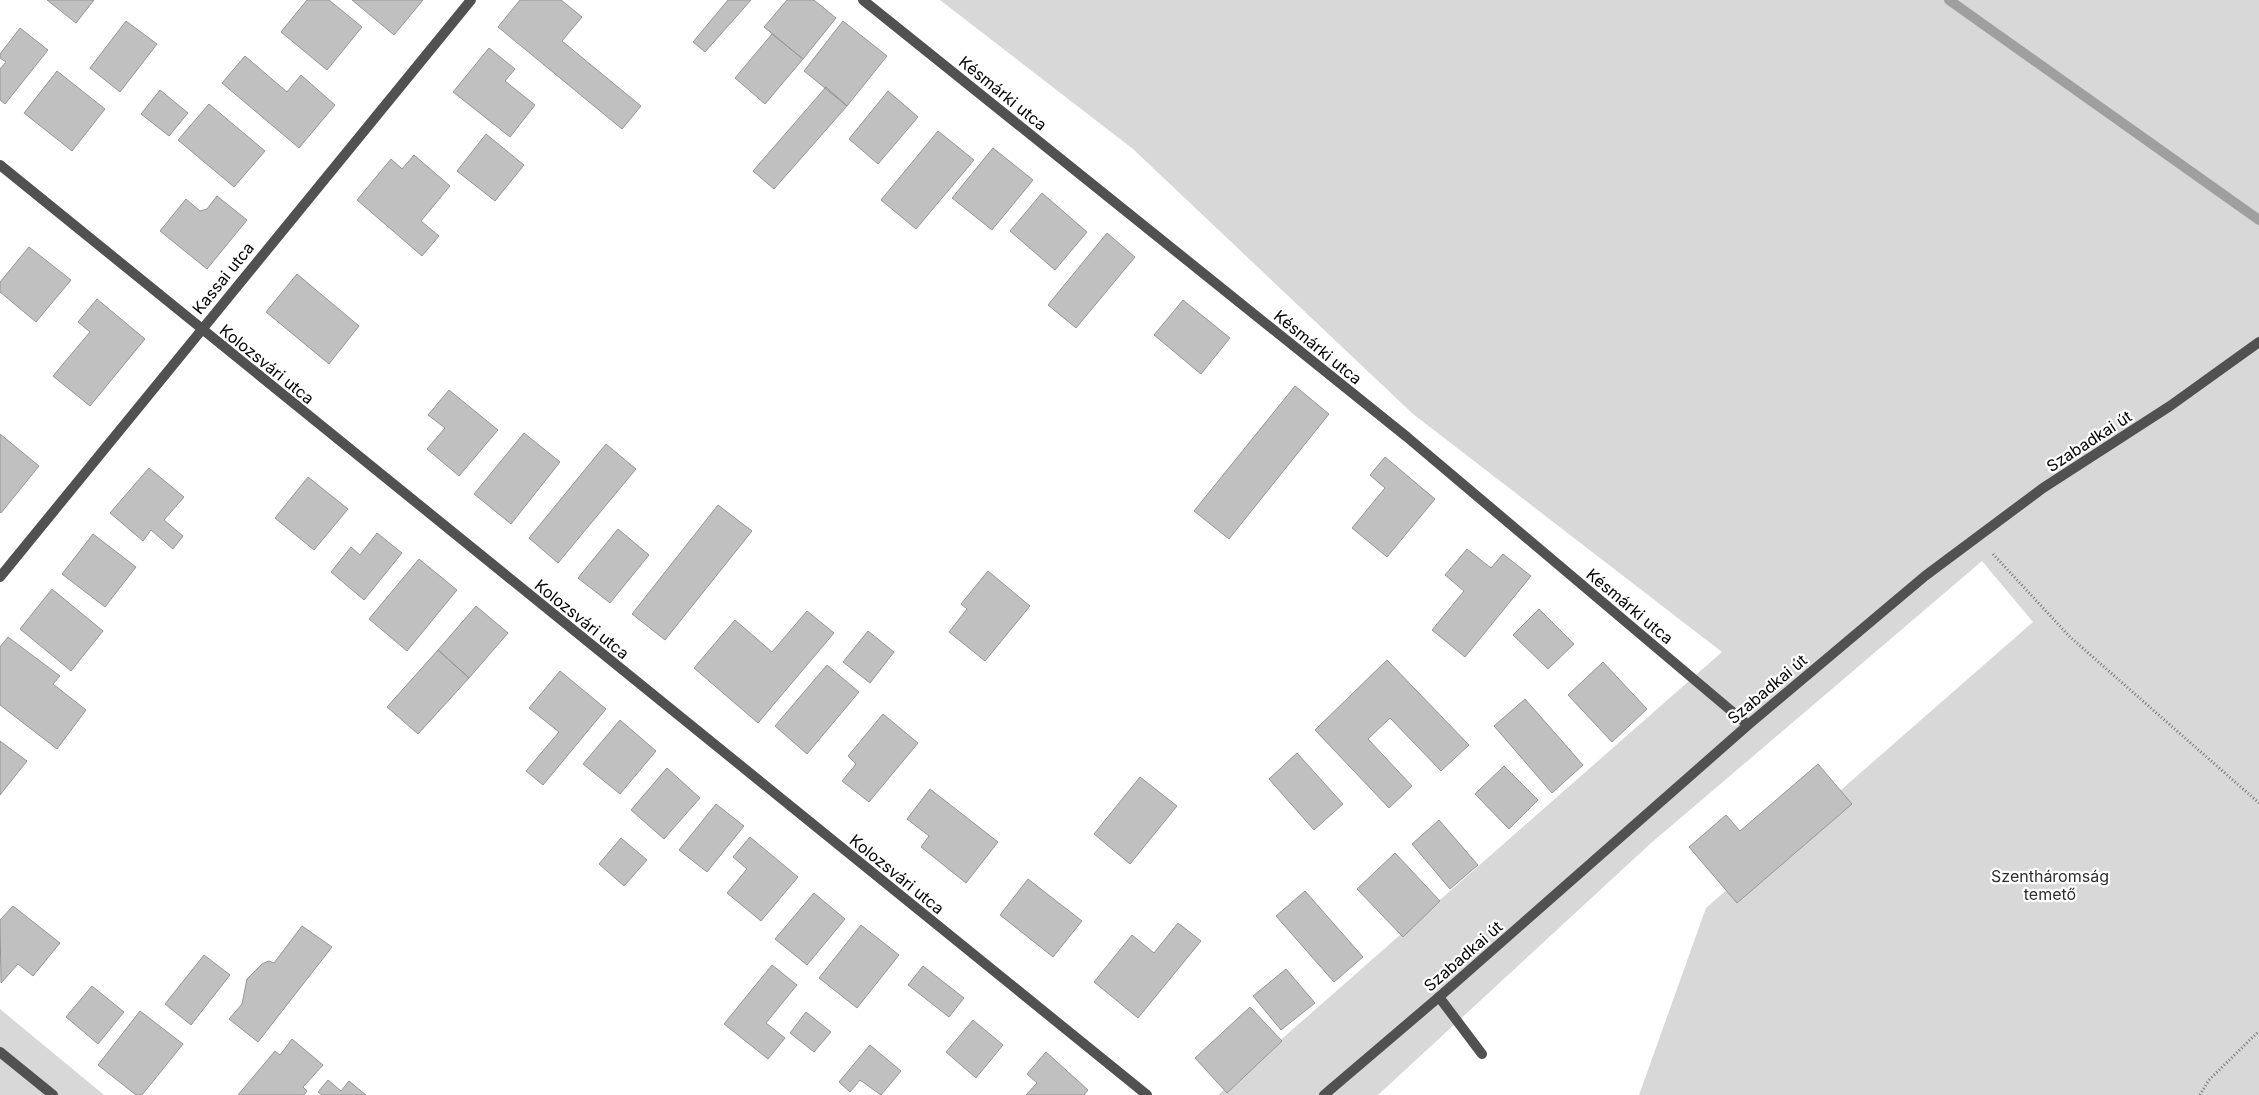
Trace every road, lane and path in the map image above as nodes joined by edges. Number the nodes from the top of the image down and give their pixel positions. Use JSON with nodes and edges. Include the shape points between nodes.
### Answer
{"nodes":[{"id":1,"x":472,"y":0,"type":"edge"},
{"id":2,"x":863,"y":0,"type":"edge"},
{"id":3,"x":0,"y":166,"type":"edge"},
{"id":4,"x":201,"y":330,"type":"junction"},
{"id":5,"x":2259,"y":342,"type":"edge"},
{"id":6,"x":1978,"y":538,"type":"junction"},
{"id":7,"x":0,"y":577,"type":"edge"},
{"id":8,"x":1748,"y":725,"type":"junction"},
{"id":9,"x":2259,"y":802,"type":"edge"},
{"id":10,"x":1439,"y":997,"type":"junction"},
{"id":11,"x":2259,"y":1031,"type":"edge"},
{"id":12,"x":0,"y":1052,"type":"edge"},
{"id":13,"x":1482,"y":1054,"type":"dead end"},
{"id":14,"x":53,"y":1095,"type":"edge"},
{"id":15,"x":1147,"y":1095,"type":"edge"},
{"id":16,"x":1324,"y":1095,"type":"edge"},
{"id":17,"x":2200,"y":1095,"type":"edge"}],
"edges":[{"from":1,"to":4,"type":"street","name":"Kassai utca"},
{"from":2,"to":8,"type":"street","name":"Késmárki utca","via":[[1407,437]]},
{"from":3,"to":4,"type":"street","name":"Kolozsvári utca"},
{"from":4,"to":7,"type":"street","name":"Kassai utca"},
{"from":4,"to":15,"type":"street","name":"Kolozsvári utca"},
{"from":5,"to":6,"type":"street","name":"Szabadkai út","via":[[2170,406],[2043,488]]},
{"from":6,"to":8,"type":"street","name":"Szabadkai út","via":[[1925,576]]},
{"from":6,"to":9,"type":"path","via":[[2070,637]]},
{"from":8,"to":10,"type":"street","name":"Szabadkai út"},
{"from":10,"to":13,"type":"street"},
{"from":10,"to":16,"type":"street","name":"Szabadkai út"},
{"from":11,"to":17,"type":"path","via":[[2209,1080]]},
{"from":12,"to":14,"type":"street"}]}
